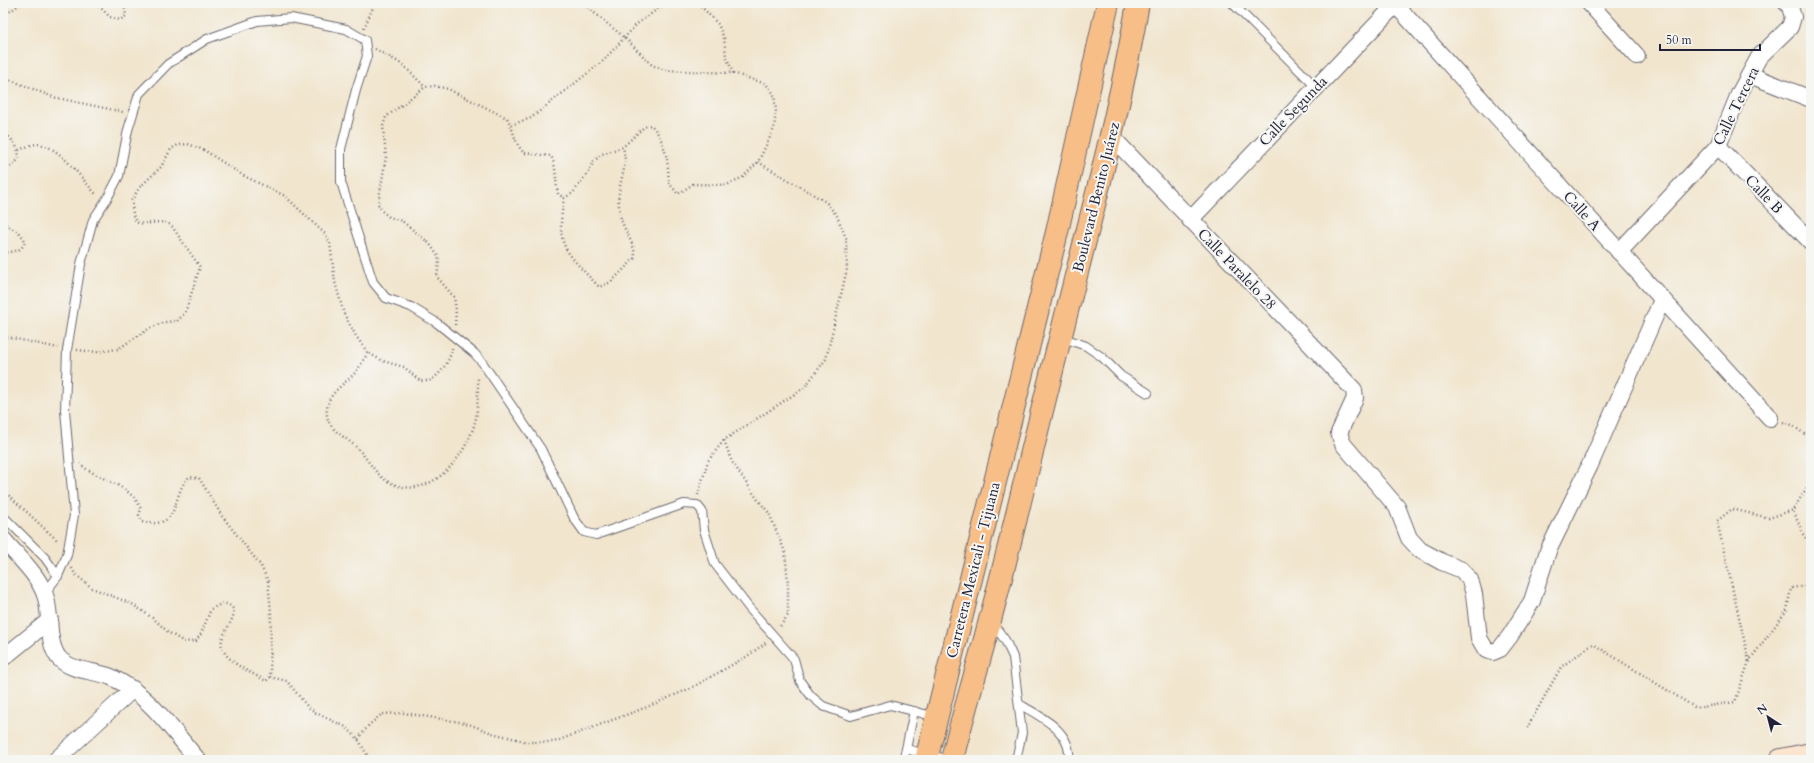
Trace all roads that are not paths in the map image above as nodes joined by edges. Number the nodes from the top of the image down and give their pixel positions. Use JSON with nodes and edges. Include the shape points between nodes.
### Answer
{"nodes":[{"id":1,"x":1108,"y":3,"type":"edge"},
{"id":2,"x":1138,"y":3,"type":"edge"},
{"id":3,"x":1232,"y":3,"type":"edge"},
{"id":4,"x":1589,"y":3,"type":"edge"},
{"id":5,"x":1395,"y":4,"type":"edge"},
{"id":6,"x":1788,"y":5,"type":"edge"},
{"id":7,"x":1637,"y":56,"type":"dead end"},
{"id":8,"x":1750,"y":75,"type":"junction"},
{"id":9,"x":1316,"y":87,"type":"junction"},
{"id":10,"x":1811,"y":99,"type":"edge"},
{"id":11,"x":1111,"y":136,"type":"junction"},
{"id":12,"x":1718,"y":146,"type":"junction"},
{"id":13,"x":1190,"y":220,"type":"junction"},
{"id":14,"x":1811,"y":242,"type":"edge"},
{"id":15,"x":1619,"y":252,"type":"junction"},
{"id":16,"x":1662,"y":300,"type":"junction"},
{"id":17,"x":1060,"y":337,"type":"junction"},
{"id":18,"x":1020,"y":380,"type":"joint"},
{"id":19,"x":1047,"y":389,"type":"joint"},
{"id":20,"x":1148,"y":393,"type":"dead end"},
{"id":21,"x":1770,"y":418,"type":"road end"},
{"id":22,"x":3,"y":516,"type":"edge"},
{"id":23,"x":3,"y":540,"type":"edge"},
{"id":24,"x":58,"y":576,"type":"junction"},
{"id":25,"x":45,"y":594,"type":"junction"},
{"id":26,"x":50,"y":620,"type":"junction"},
{"id":27,"x":990,"y":621,"type":"junction"},
{"id":28,"x":3,"y":658,"type":"edge"},
{"id":29,"x":133,"y":689,"type":"junction"},
{"id":30,"x":1019,"y":704,"type":"junction"},
{"id":31,"x":914,"y":711,"type":"junction"},
{"id":32,"x":937,"y":717,"type":"junction"},
{"id":33,"x":906,"y":749,"type":"junction"},
{"id":34,"x":1811,"y":754,"type":"edge"},
{"id":35,"x":927,"y":757,"type":"edge"},
{"id":36,"x":56,"y":760,"type":"edge"},
{"id":37,"x":198,"y":760,"type":"edge"},
{"id":38,"x":903,"y":760,"type":"edge"},
{"id":39,"x":949,"y":760,"type":"edge"},
{"id":40,"x":952,"y":760,"type":"edge"},
{"id":41,"x":1016,"y":760,"type":"edge"},
{"id":42,"x":1069,"y":760,"type":"edge"},
{"id":43,"x":1781,"y":760,"type":"edge"}],
"edges":[{"from":1,"to":18,"type":"main road","name":"Boulevard Benito Juárez","via":[[1057,232]]},
{"from":2,"to":11,"type":"main road","name":"Boulevard Benito Juárez"},
{"from":3,"to":9,"type":"lane"},
{"from":4,"to":7,"type":"street"},
{"from":5,"to":9,"type":"street","name":"Calle Segunda"},
{"from":5,"to":15,"type":"street","name":"Calle A"},
{"from":6,"to":8,"type":"street","name":"Calle Tercera","via":[[1793,17],[1790,27],[1760,57]]},
{"from":8,"to":10,"type":"street"},
{"from":8,"to":12,"type":"street","name":"Calle Tercera","via":[[1739,94]]},
{"from":9,"to":13,"type":"street","name":"Calle Segunda"},
{"from":11,"to":13,"type":"street","name":"Calle Paralelo 28"},
{"from":11,"to":17,"type":"main road","name":"Boulevard Benito Juárez"},
{"from":12,"to":14,"type":"street","name":"Calle B"},
{"from":12,"to":15,"type":"street","name":"Calle Tercera"},
{"from":13,"to":16,"type":"street","name":"Calle Paralelo 28","via":[[1354,390],[1355,398],[1339,433],[1343,444],[1397,507],[1409,538],[1420,550],[1462,570],[1470,580],[1479,638],[1486,650],[1493,652],[1500,649],[1510,636],[1532,601],[1548,551],[1590,465]]},
{"from":15,"to":16,"type":"street","name":"Calle A"},
{"from":16,"to":21,"type":"street","name":"Calle A"},
{"from":17,"to":19,"type":"main road","name":"Boulevard Benito Juárez"},
{"from":17,"to":20,"type":"lane","via":[[1086,346],[1102,357],[1121,376]]},
{"from":18,"to":32,"type":"main road","name":"Carretera Mexicali - Tijuana"},
{"from":19,"to":27,"type":"main road","name":"Carretera Mexicali - Tijuana"},
{"from":22,"to":24,"type":"lane","via":[[45,558]]},
{"from":23,"to":25,"type":"street","via":[[37,579]]},
{"from":24,"to":25,"type":"lane"},
{"from":24,"to":31,"type":"lane","via":[[67,555],[74,515],[65,410],[67,350],[81,264],[93,220],[119,176],[139,94],[168,64],[207,39],[257,21],[290,18],[346,29],[365,40],[367,56],[341,149],[341,182],[373,282],[386,298],[411,307],[437,323],[482,362],[541,449],[574,518],[584,532],[596,535],[684,504],[697,504],[702,511],[704,530],[715,564],[794,659],[800,681],[811,696],[823,706],[851,716],[890,705]]},
{"from":25,"to":26,"type":"street"},
{"from":26,"to":28,"type":"street"},
{"from":26,"to":29,"type":"street","via":[[53,645],[64,663],[109,676]]},
{"from":27,"to":30,"type":"lane","via":[[1005,640],[1013,657]]},
{"from":27,"to":40,"type":"main road","name":"Carretera Mexicali - Tijuana","via":[[960,723]]},
{"from":29,"to":36,"type":"street"},
{"from":29,"to":37,"type":"street","via":[[148,702]]},
{"from":30,"to":41,"type":"lane","via":[[1022,733]]},
{"from":30,"to":42,"type":"lane","via":[[1043,718],[1061,734],[1070,751]]},
{"from":31,"to":32,"type":"lane"},
{"from":31,"to":33,"type":"lane"},
{"from":32,"to":35,"type":"main road","name":"Carretera Mexicali - Tijuana"},
{"from":33,"to":35,"type":"lane"},
{"from":33,"to":38,"type":"lane"},
{"from":34,"to":43,"type":"main road"},
{"from":35,"to":39,"type":"lane"}]}
